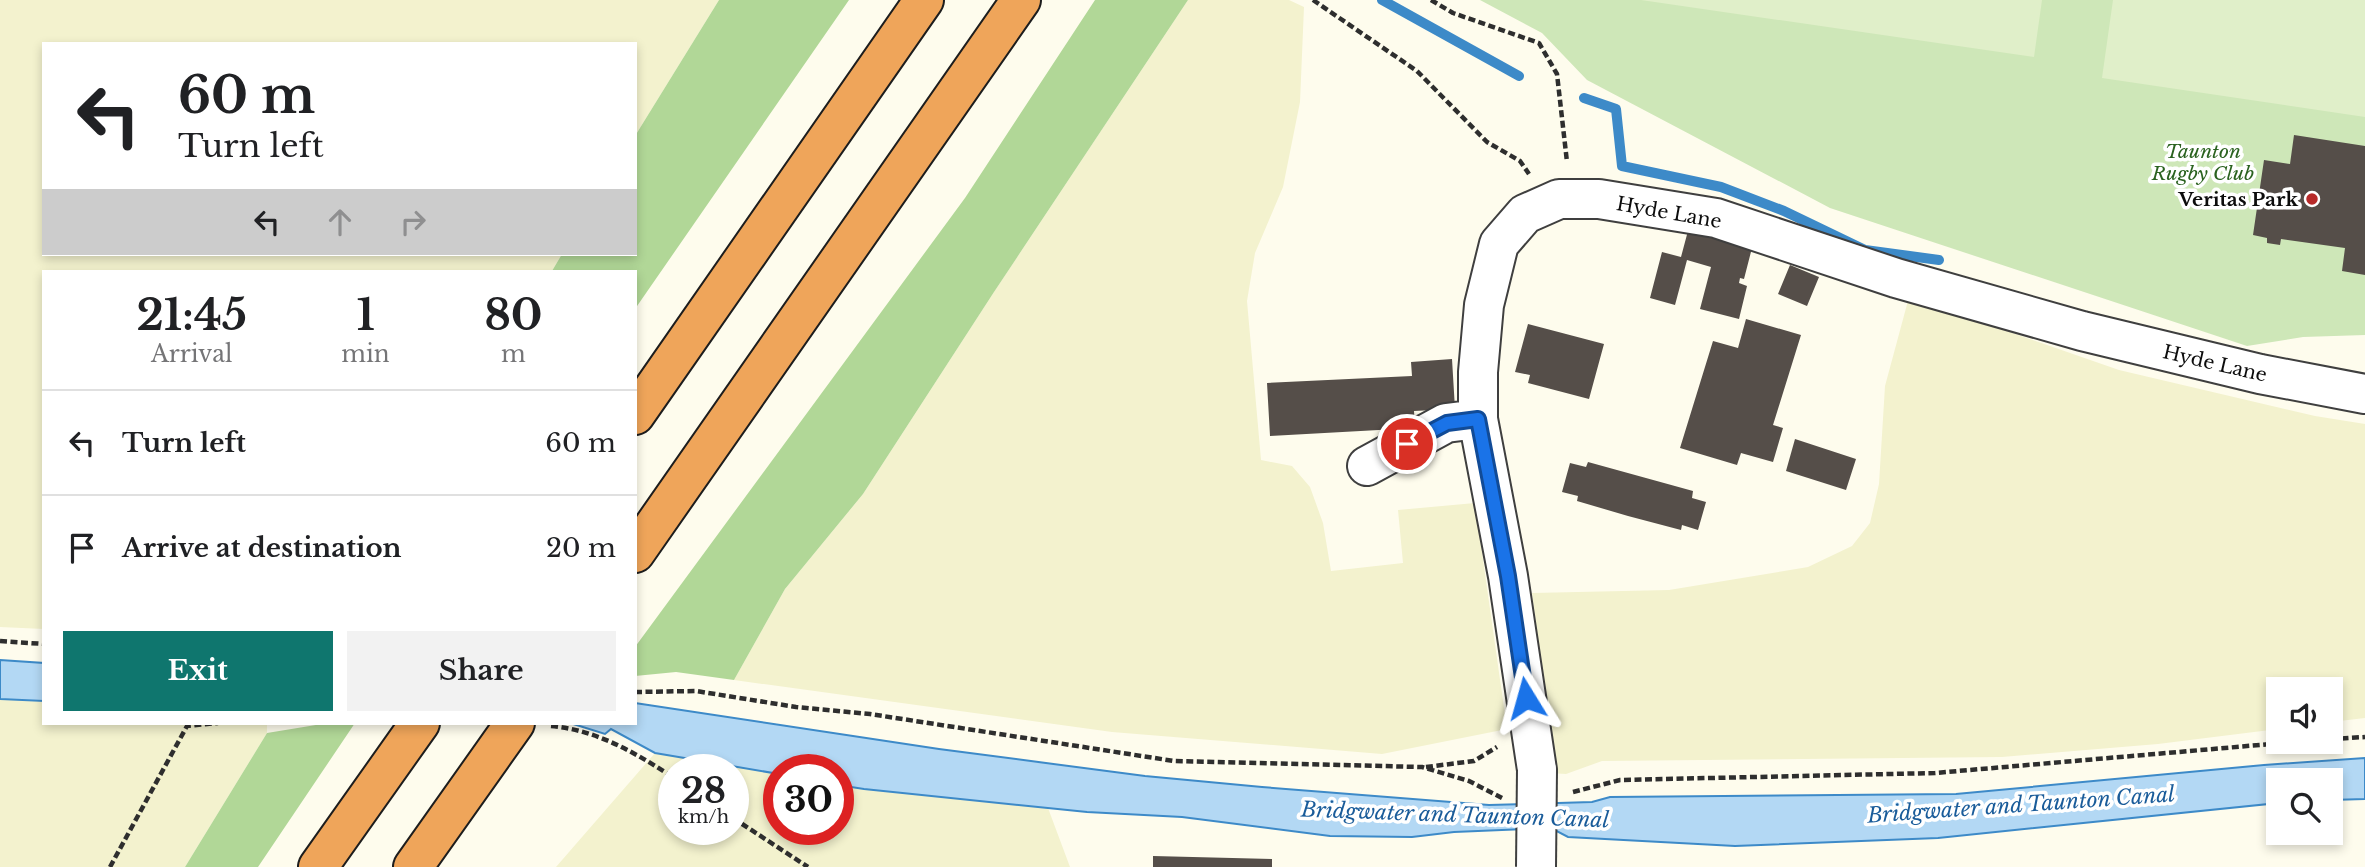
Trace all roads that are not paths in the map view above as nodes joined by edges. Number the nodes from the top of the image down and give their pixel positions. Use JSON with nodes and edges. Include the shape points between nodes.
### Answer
{"nodes":[{"id":1,"x":924,"y":0,"type":"edge"},
{"id":2,"x":1021,"y":0,"type":"edge"},
{"id":3,"x":2365,"y":394,"type":"edge"},
{"id":4,"x":637,"y":412,"type":"edge"},
{"id":5,"x":1478,"y":419,"type":"junction"},
{"id":6,"x":1367,"y":466,"type":"dead end"},
{"id":7,"x":637,"y":550,"type":"edge"},
{"id":8,"x":418,"y":725,"type":"edge"},
{"id":9,"x":527,"y":725,"type":"edge"},
{"id":10,"x":318,"y":867,"type":"edge"},
{"id":11,"x":413,"y":867,"type":"edge"},
{"id":12,"x":1536,"y":867,"type":"edge"}],
"edges":[{"from":1,"to":4,"type":"highway"},
{"from":2,"to":7,"type":"highway"},
{"from":3,"to":5,"type":"street","name":"Hyde Lane","via":[[2082,331],[1896,278],[1716,218],[1599,200],[1563,201],[1525,214],[1499,244],[1484,305]]},
{"from":5,"to":6,"type":"street","via":[[1447,423]]},
{"from":5,"to":12,"type":"street","bridge":true,"via":[[1508,576],[1537,777]]},
{"from":8,"to":10,"type":"highway"},
{"from":9,"to":11,"type":"highway","via":[[439,829]]}]}
